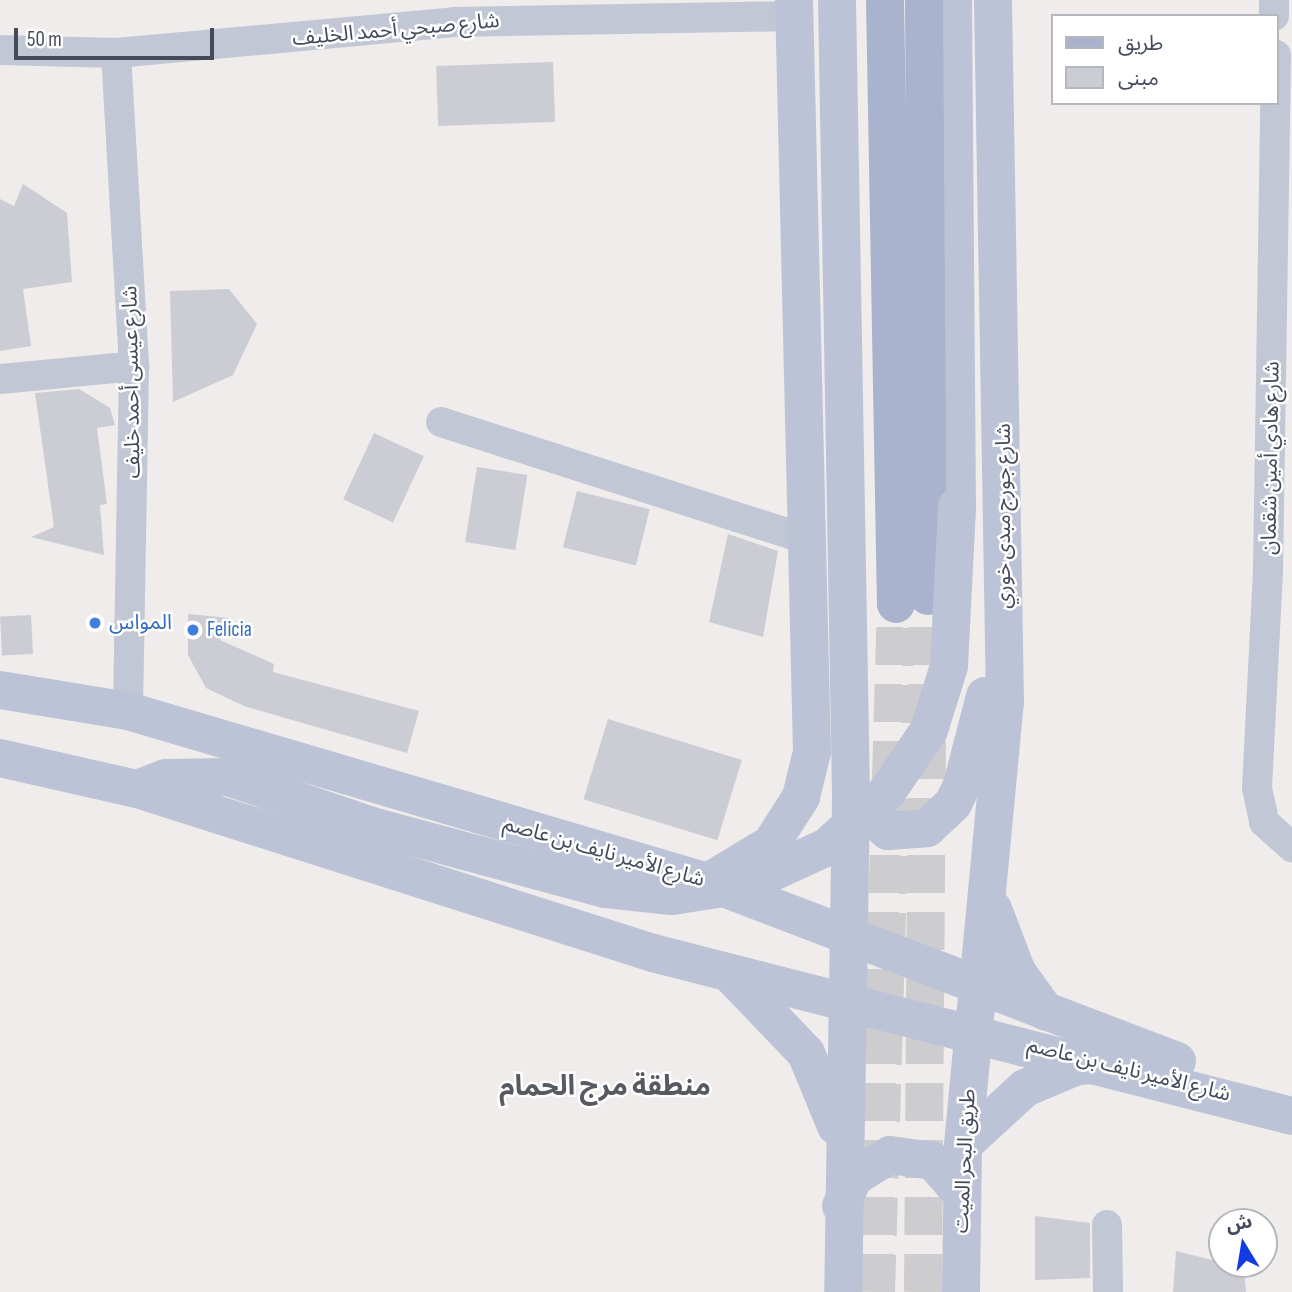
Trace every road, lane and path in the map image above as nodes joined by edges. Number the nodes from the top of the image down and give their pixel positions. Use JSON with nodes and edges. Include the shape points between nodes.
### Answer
{"nodes":[{"id":1,"x":837,"y":0,"type":"edge"},
{"id":2,"x":885,"y":0,"type":"edge"},
{"id":3,"x":924,"y":0,"type":"edge"},
{"id":4,"x":953,"y":0,"type":"edge"},
{"id":5,"x":993,"y":0,"type":"edge"},
{"id":6,"x":793,"y":8,"type":"edge"},
{"id":7,"x":456,"y":11,"type":"edge"},
{"id":8,"x":0,"y":50,"type":"edge"},
{"id":9,"x":116,"y":54,"type":"junction"},
{"id":10,"x":1278,"y":70,"type":"edge"},
{"id":11,"x":1286,"y":128,"type":"edge"},
{"id":12,"x":134,"y":366,"type":"junction"},
{"id":13,"x":0,"y":379,"type":"edge"},
{"id":14,"x":1282,"y":409,"type":"edge"},
{"id":15,"x":441,"y":422,"type":"dead end"},
{"id":16,"x":1004,"y":449,"type":"junction"},
{"id":17,"x":805,"y":539,"type":"junction"},
{"id":18,"x":1280,"y":575,"type":"edge"},
{"id":19,"x":0,"y":690,"type":"edge"},
{"id":20,"x":128,"y":711,"type":"junction"},
{"id":21,"x":0,"y":758,"type":"edge"},
{"id":22,"x":137,"y":789,"type":"junction"},
{"id":23,"x":851,"y":799,"type":"junction"},
{"id":24,"x":1292,"y":847,"type":"edge"},
{"id":25,"x":708,"y":882,"type":"junction"},
{"id":26,"x":990,"y":887,"type":"junction"},
{"id":27,"x":848,"y":934,"type":"junction"},
{"id":28,"x":729,"y":974,"type":"junction"},
{"id":29,"x":982,"y":984,"type":"junction"},
{"id":30,"x":849,"y":1001,"type":"junction"},
{"id":31,"x":1046,"y":1012,"type":"junction"},
{"id":32,"x":974,"y":1031,"type":"junction"},
{"id":33,"x":1104,"y":1065,"type":"junction"},
{"id":34,"x":1240,"y":1099,"type":"junction"},
{"id":35,"x":1292,"y":1116,"type":"edge"},
{"id":36,"x":963,"y":1145,"type":"junction"},
{"id":37,"x":842,"y":1158,"type":"junction"},
{"id":38,"x":961,"y":1193,"type":"junction"},
{"id":39,"x":841,"y":1206,"type":"junction"},
{"id":40,"x":1107,"y":1225,"type":"dead end"},
{"id":41,"x":843,"y":1292,"type":"edge"},
{"id":42,"x":961,"y":1292,"type":"edge"},
{"id":43,"x":1108,"y":1292,"type":"edge"}],
"edges":[{"from":1,"to":23,"type":"street"},
{"from":2,"to":3,"type":"main road","via":[[912,600]]},
{"from":4,"to":22,"type":"street","bridge":true,"via":[[957,506],[949,666],[929,730],[887,792],[827,847],[744,885],[672,897],[606,889],[372,826],[228,777],[166,778]]},
{"from":5,"to":16,"type":"street","name":"شارع جورج مبدى خوري"},
{"from":6,"to":7,"type":"street","name":"شارع صبحي أحمد الخليف"},
{"from":6,"to":17,"type":"street"},
{"from":7,"to":9,"type":"street","name":"شارع صبحي أحمد الخليف"},
{"from":8,"to":9,"type":"street","name":"شارع صبحي أحمد الخليف"},
{"from":9,"to":12,"type":"street","name":"شارع عيسى أحمد خليف"},
{"from":10,"to":11,"type":"street","name":"شارع هادي أمين شقمان"},
{"from":11,"to":14,"type":"street","name":"شارع هادي أمين شقمان"},
{"from":12,"to":13,"type":"street"},
{"from":12,"to":20,"type":"street","name":"شارع عيسى أحمد خليف"},
{"from":14,"to":18,"type":"street","name":"شارع هادي أمين شقمان"},
{"from":15,"to":17,"type":"street"},
{"from":16,"to":23,"type":"street","via":[[987,680],[962,785],[940,819],[904,834],[871,820]]},
{"from":16,"to":26,"type":"street","name":"شارع جورج مبدى خوري","via":[[1005,702]]},
{"from":17,"to":25,"type":"street","via":[[809,778],[771,844]]},
{"from":18,"to":24,"type":"street","name":"شارع هادي أمين شقمان","via":[[1259,805],[1274,836]]},
{"from":19,"to":20,"type":"street","name":"شارع الأمير نايف بن عاصم"},
{"from":20,"to":25,"type":"street","name":"شارع الأمير نايف بن عاصم"},
{"from":21,"to":22,"type":"street","name":"شارع الأمير نايف بن عاصم"},
{"from":22,"to":28,"type":"street","name":"شارع الأمير نايف بن عاصم"},
{"from":23,"to":27,"type":"street"},
{"from":25,"to":27,"type":"street","name":"شارع الأمير نايف بن عاصم"},
{"from":26,"to":29,"type":"street","name":"شارع جورج مبدى خوري"},
{"from":26,"to":31,"type":"street","via":[[1006,949]]},
{"from":27,"to":29,"type":"street","name":"شارع الأمير نايف بن عاصم"},
{"from":27,"to":30,"type":"street"},
{"from":28,"to":30,"type":"street","name":"شارع الأمير نايف بن عاصم"},
{"from":28,"to":37,"type":"street","via":[[758,996],[806,1053],[835,1122]]},
{"from":29,"to":31,"type":"street","name":"شارع الأمير نايف بن عاصم"},
{"from":29,"to":32,"type":"street","name":"شارع جورج مبدى خوري"},
{"from":30,"to":32,"type":"street","name":"شارع الأمير نايف بن عاصم"},
{"from":30,"to":37,"type":"street"},
{"from":31,"to":34,"type":"street","name":"شارع الأمير نايف بن عاصم","via":[[1185,1064]]},
{"from":32,"to":33,"type":"street","name":"شارع الأمير نايف بن عاصم"},
{"from":32,"to":36,"type":"street","name":"طريق البحر الميت"},
{"from":33,"to":34,"type":"street","name":"شارع الأمير نايف بن عاصم"},
{"from":33,"to":36,"type":"street","via":[[1077,1066],[1025,1087]]},
{"from":34,"to":35,"type":"street"},
{"from":36,"to":38,"type":"street","name":"طريق البحر الميت"},
{"from":37,"to":39,"type":"street"},
{"from":38,"to":39,"type":"street","via":[[933,1161],[890,1155],[854,1177]]},
{"from":38,"to":42,"type":"street","name":"طريق البحر الميت"},
{"from":39,"to":41,"type":"street"},
{"from":40,"to":43,"type":"street"}]}
